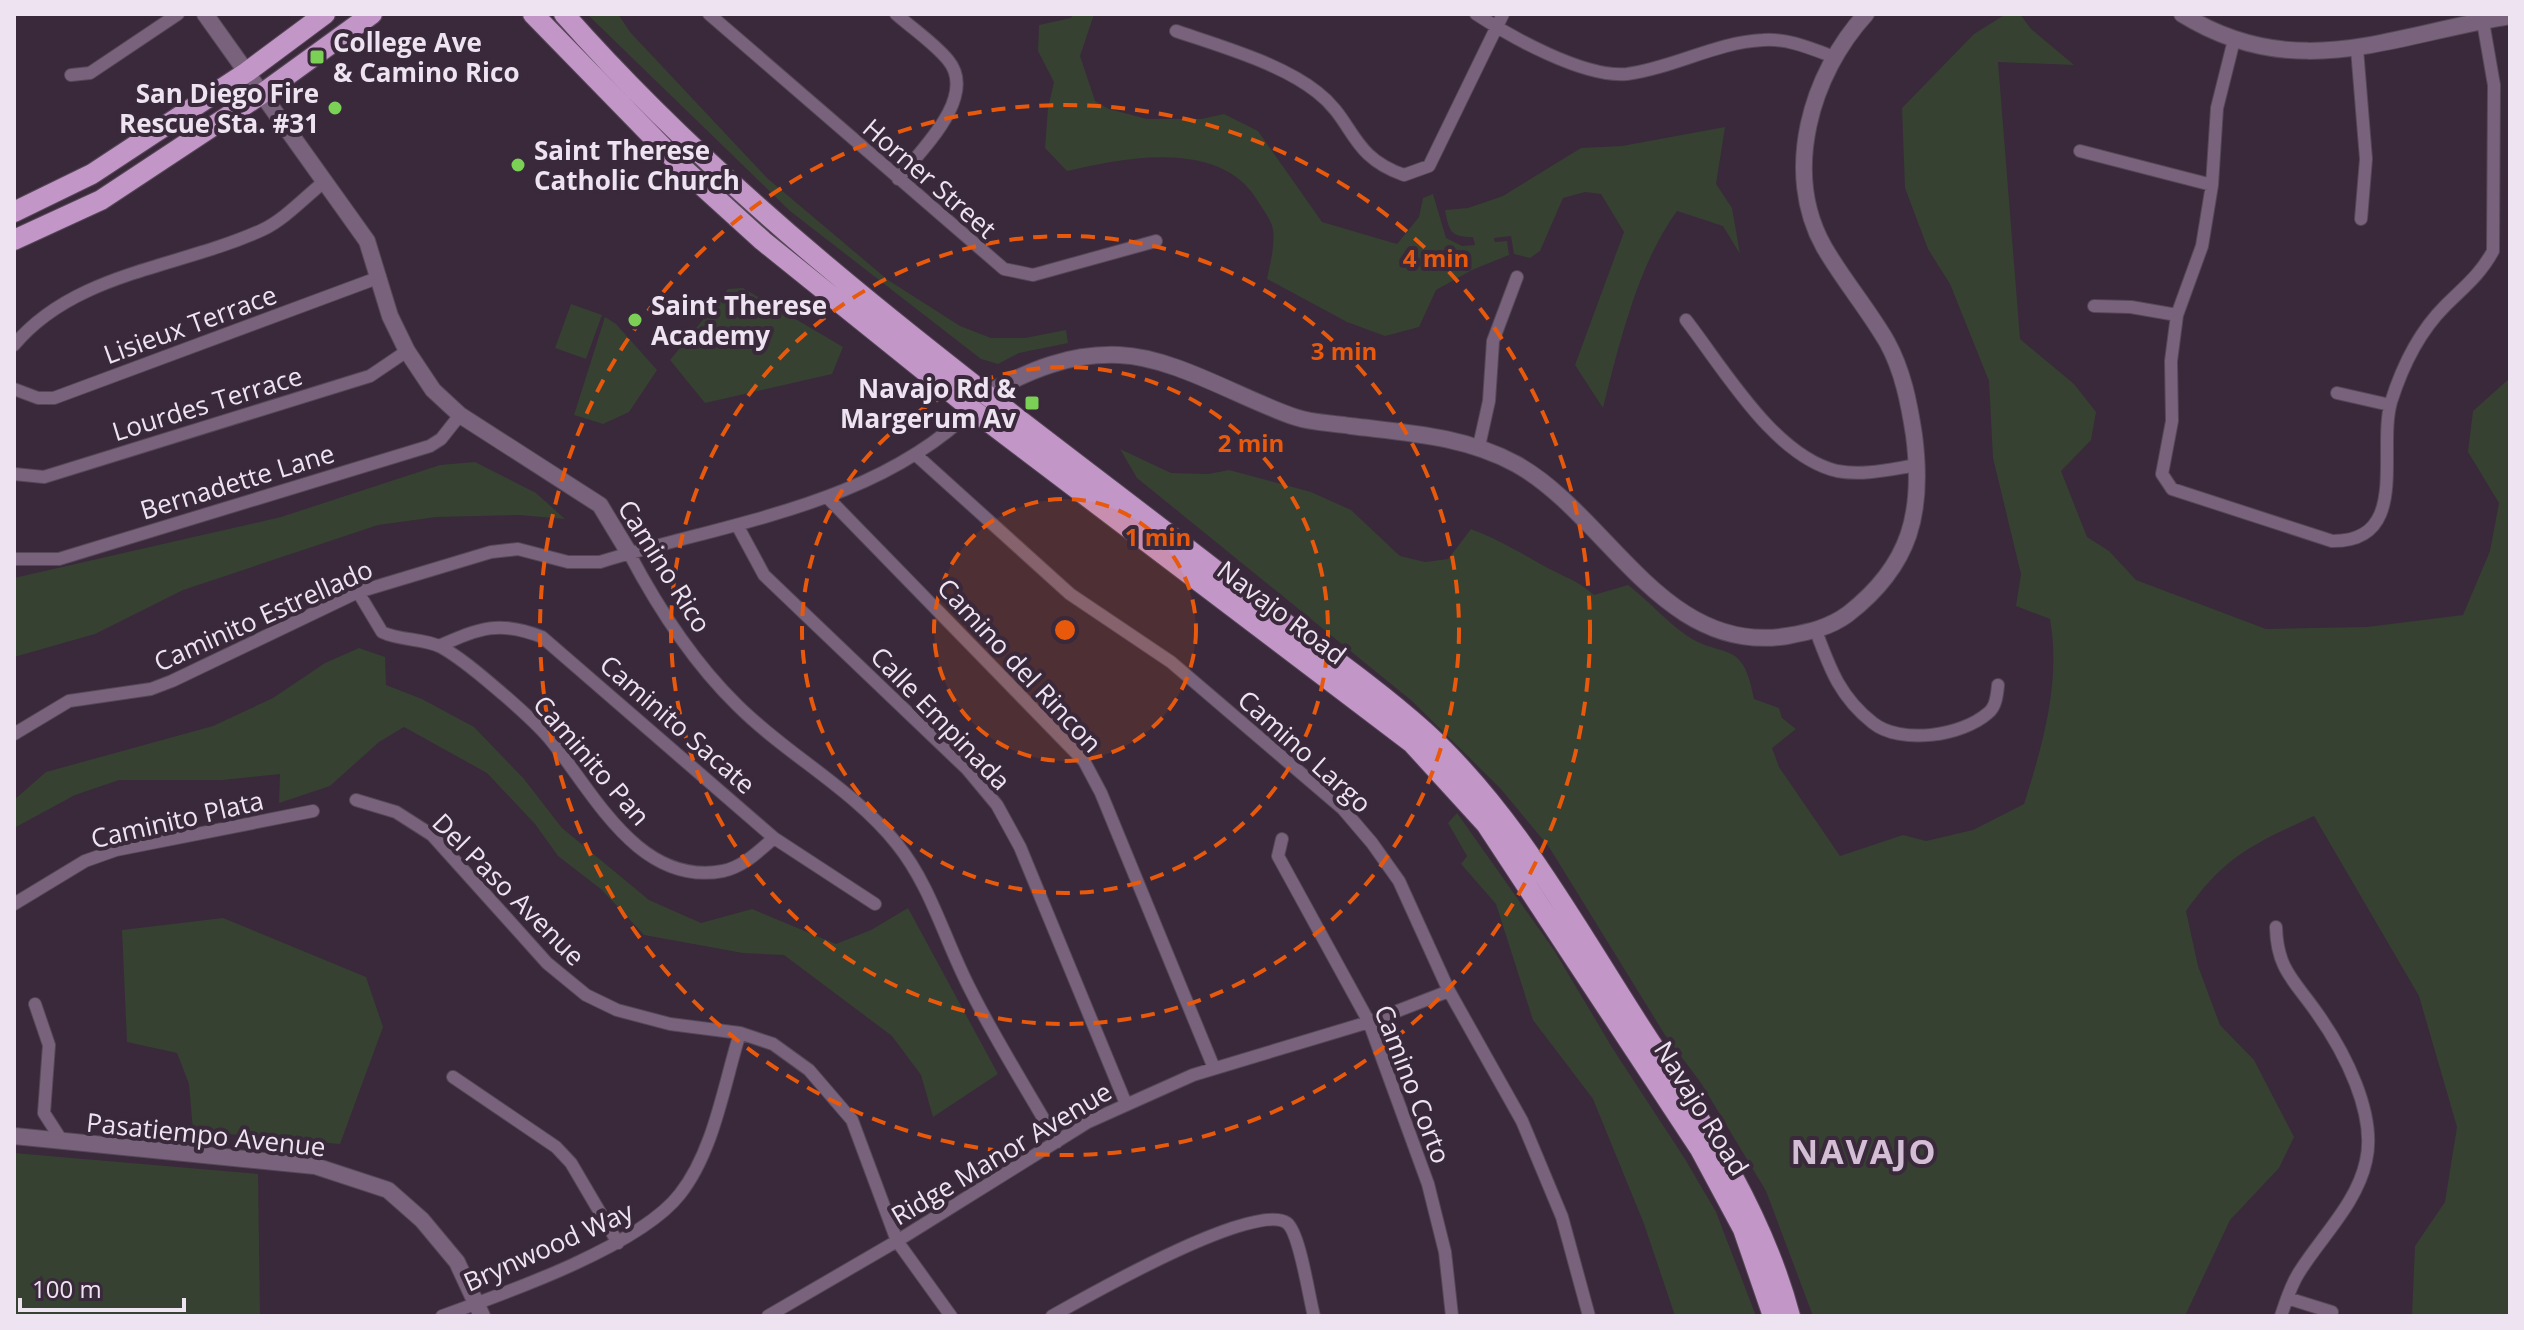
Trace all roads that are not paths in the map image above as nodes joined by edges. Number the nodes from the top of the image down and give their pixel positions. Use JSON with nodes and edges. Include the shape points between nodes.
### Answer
{"nodes":[{"id":1,"x":178,"y":14,"type":"edge"},
{"id":2,"x":205,"y":14,"type":"edge"},
{"id":3,"x":325,"y":14,"type":"edge"},
{"id":4,"x":372,"y":14,"type":"edge"},
{"id":5,"x":533,"y":14,"type":"edge"},
{"id":6,"x":564,"y":14,"type":"edge"},
{"id":7,"x":709,"y":14,"type":"edge"},
{"id":8,"x":896,"y":14,"type":"edge"},
{"id":9,"x":1476,"y":14,"type":"edge"},
{"id":10,"x":1503,"y":14,"type":"edge"},
{"id":11,"x":1866,"y":14,"type":"edge"},
{"id":12,"x":2182,"y":14,"type":"edge"},
{"id":13,"x":2510,"y":16,"type":"edge"},
{"id":14,"x":2483,"y":17,"type":"edge"},
{"id":15,"x":1498,"y":27,"type":"junction"},
{"id":16,"x":1176,"y":31,"type":"dead end"},
{"id":17,"x":2234,"y":40,"type":"junction"},
{"id":18,"x":2357,"y":49,"type":"junction"},
{"id":19,"x":1834,"y":57,"type":"junction"},
{"id":20,"x":247,"y":72,"type":"junction"},
{"id":21,"x":71,"y":75,"type":"dead end"},
{"id":22,"x":263,"y":93,"type":"junction"},
{"id":23,"x":2080,"y":151,"type":"dead end"},
{"id":24,"x":898,"y":179,"type":"junction"},
{"id":25,"x":325,"y":181,"type":"junction"},
{"id":26,"x":2212,"y":185,"type":"junction"},
{"id":27,"x":14,"y":212,"type":"edge"},
{"id":28,"x":2361,"y":219,"type":"dead end"},
{"id":29,"x":14,"y":240,"type":"edge"},
{"id":30,"x":1156,"y":241,"type":"dead end"},
{"id":31,"x":380,"y":277,"type":"junction"},
{"id":32,"x":1517,"y":277,"type":"dead end"},
{"id":33,"x":866,"y":296,"type":"junction"},
{"id":34,"x":2094,"y":306,"type":"dead end"},
{"id":35,"x":852,"y":314,"type":"junction"},
{"id":36,"x":2177,"y":315,"type":"junction"},
{"id":37,"x":1686,"y":320,"type":"dead end"},
{"id":38,"x":14,"y":345,"type":"edge"},
{"id":39,"x":407,"y":351,"type":"junction"},
{"id":40,"x":14,"y":389,"type":"edge"},
{"id":41,"x":988,"y":393,"type":"junction"},
{"id":42,"x":2337,"y":393,"type":"dead end"},
{"id":43,"x":2390,"y":405,"type":"junction"},
{"id":44,"x":973,"y":410,"type":"junction"},
{"id":45,"x":460,"y":415,"type":"junction"},
{"id":46,"x":1479,"y":446,"type":"junction"},
{"id":47,"x":915,"y":454,"type":"junction"},
{"id":48,"x":1918,"y":465,"type":"junction"},
{"id":49,"x":14,"y":474,"type":"edge"},
{"id":50,"x":827,"y":497,"type":"junction"},
{"id":51,"x":737,"y":525,"type":"junction"},
{"id":52,"x":629,"y":553,"type":"junction"},
{"id":53,"x":14,"y":559,"type":"edge"},
{"id":54,"x":358,"y":592,"type":"junction"},
{"id":55,"x":1816,"y":631,"type":"junction"},
{"id":56,"x":439,"y":646,"type":"junction"},
{"id":57,"x":1998,"y":685,"type":"dead end"},
{"id":58,"x":14,"y":734,"type":"edge"},
{"id":59,"x":356,"y":800,"type":"dead end"},
{"id":60,"x":313,"y":811,"type":"dead end"},
{"id":61,"x":774,"y":838,"type":"junction"},
{"id":62,"x":1282,"y":839,"type":"dead end"},
{"id":63,"x":14,"y":904,"type":"edge"},
{"id":64,"x":875,"y":904,"type":"dead end"},
{"id":65,"x":2276,"y":927,"type":"dead end"},
{"id":66,"x":1449,"y":991,"type":"junction"},
{"id":67,"x":35,"y":1004,"type":"dead end"},
{"id":68,"x":1369,"y":1022,"type":"junction"},
{"id":69,"x":740,"y":1033,"type":"junction"},
{"id":70,"x":1214,"y":1068,"type":"junction"},
{"id":71,"x":453,"y":1077,"type":"dead end"},
{"id":72,"x":1126,"y":1104,"type":"junction"},
{"id":73,"x":14,"y":1136,"type":"edge"},
{"id":74,"x":62,"y":1141,"type":"junction"},
{"id":75,"x":1057,"y":1142,"type":"junction"},
{"id":76,"x":897,"y":1241,"type":"junction"},
{"id":77,"x":618,"y":1243,"type":"junction"},
{"id":78,"x":2287,"y":1298,"type":"junction"},
{"id":79,"x":480,"y":1310,"type":"edge"},
{"id":80,"x":2332,"y":1312,"type":"dead end"},
{"id":81,"x":442,"y":1316,"type":"edge"},
{"id":82,"x":768,"y":1316,"type":"edge"},
{"id":83,"x":951,"y":1316,"type":"edge"},
{"id":84,"x":1052,"y":1316,"type":"edge"},
{"id":85,"x":1314,"y":1316,"type":"edge"},
{"id":86,"x":1452,"y":1316,"type":"edge"},
{"id":87,"x":1589,"y":1316,"type":"edge"},
{"id":88,"x":1773,"y":1316,"type":"edge"},
{"id":89,"x":1790,"y":1316,"type":"edge"},
{"id":90,"x":2281,"y":1316,"type":"edge"}],
"edges":[{"from":1,"to":21,"type":"street","via":[[90,73]]},
{"from":2,"to":20,"type":"street","name":"Camino Rico"},
{"from":3,"to":20,"type":"main road"},
{"from":4,"to":22,"type":"main road"},
{"from":5,"to":35,"type":"main road","name":"Navajo Road","via":[[687,172]]},
{"from":6,"to":33,"type":"main road","name":"Navajo Road","via":[[704,155]]},
{"from":7,"to":24,"type":"street","name":"Horner Street"},
{"from":8,"to":24,"type":"street","via":[[951,62],[957,86],[946,119]]},
{"from":9,"to":15,"type":"street"},
{"from":10,"to":15,"type":"street"},
{"from":11,"to":19,"type":"street"},
{"from":12,"to":17,"type":"street"},
{"from":13,"to":14,"type":"street"},
{"from":14,"to":18,"type":"street"},
{"from":14,"to":43,"type":"street","via":[[2494,85],[2493,251],[2481,274],[2443,307],[2419,338]]},
{"from":15,"to":16,"type":"street","via":[[1429,166],[1404,175],[1362,152],[1339,115],[1305,83]]},
{"from":15,"to":19,"type":"street","via":[[1564,60],[1626,74],[1766,39]]},
{"from":17,"to":18,"type":"street","via":[[2305,53]]},
{"from":17,"to":26,"type":"street","via":[[2217,108]]},
{"from":18,"to":28,"type":"street","via":[[2366,159]]},
{"from":19,"to":48,"type":"street","via":[[1810,117],[1803,152],[1805,197],[1824,246],[1897,363],[1909,401]]},
{"from":20,"to":22,"type":"street","name":"Camino Rico"},
{"from":20,"to":27,"type":"main road","via":[[92,174]]},
{"from":22,"to":25,"type":"street","name":"Camino Rico"},
{"from":22,"to":29,"type":"main road","via":[[101,200]]},
{"from":23,"to":26,"type":"street"},
{"from":24,"to":30,"type":"street","name":"Horner Street","via":[[1004,269],[1033,275]]},
{"from":25,"to":31,"type":"street","name":"Camino Rico","via":[[367,241]]},
{"from":25,"to":38,"type":"street","via":[[264,229],[69,297],[34,321]]},
{"from":26,"to":36,"type":"street","via":[[2202,246]]},
{"from":31,"to":39,"type":"street","name":"Camino Rico"},
{"from":31,"to":40,"type":"street","name":"Lisieux Terrace","via":[[54,398]]},
{"from":32,"to":46,"type":"street","via":[[1493,341]]},
{"from":33,"to":35,"type":"main road"},
{"from":33,"to":41,"type":"main road","name":"Navajo Road"},
{"from":34,"to":36,"type":"street"},
{"from":35,"to":44,"type":"main road","name":"Navajo Road"},
{"from":36,"to":43,"type":"street","via":[[2172,421],[2162,474],[2172,489],[2332,541],[2347,541],[2363,534],[2383,513]]},
{"from":37,"to":48,"type":"street","via":[[1772,431],[1803,458],[1838,471],[1872,473]]},
{"from":39,"to":45,"type":"street","name":"Camino Rico","via":[[433,390]]},
{"from":39,"to":49,"type":"street","name":"Lourdes Terrace","via":[[370,376],[44,477]]},
{"from":41,"to":44,"type":"street","name":"Caminito Estrellado"},
{"from":41,"to":46,"type":"street","via":[[1064,359],[1121,355],[1163,365],[1299,419]]},
{"from":41,"to":89,"type":"main road","name":"Navajo Road","via":[[1426,733],[1499,812],[1714,1140],[1757,1220]]},
{"from":42,"to":43,"type":"street"},
{"from":44,"to":47,"type":"street","name":"Caminito Estrellado"},
{"from":44,"to":88,"type":"main road","name":"Navajo Road","via":[[1412,743],[1486,824],[1700,1149],[1743,1229]]},
{"from":45,"to":52,"type":"street","name":"Camino Rico","via":[[600,505]]},
{"from":45,"to":53,"type":"street","name":"Bernadette Lane","via":[[430,446],[59,559]]},
{"from":46,"to":55,"type":"street","via":[[1544,484],[1667,601],[1694,620],[1753,638]]},
{"from":47,"to":50,"type":"street","name":"Caminito Estrellado"},
{"from":47,"to":66,"type":"street","name":"Camino Largo","via":[[1070,594],[1171,662],[1343,809],[1399,881]]},
{"from":48,"to":55,"type":"street","via":[[1913,523],[1895,567],[1854,608]]},
{"from":50,"to":51,"type":"street","name":"Caminito Estrellado"},
{"from":50,"to":70,"type":"street","name":"Camino del Rincon","via":[[1084,761]]},
{"from":51,"to":52,"type":"street","name":"Caminito Estrellado"},
{"from":51,"to":72,"type":"street","name":"Calle Empinada","via":[[764,575],[967,769],[997,805],[1020,847]]},
{"from":52,"to":54,"type":"street","name":"Caminito Estrellado","via":[[600,562],[568,562],[518,549],[491,552]]},
{"from":52,"to":75,"type":"street","name":"Camino Rico","via":[[694,658],[738,706],[866,810],[899,847],[927,892],[969,989]]},
{"from":54,"to":56,"type":"street","name":"Caminito Pan","via":[[382,632]]},
{"from":54,"to":58,"type":"street","name":"Caminito Estrellado","via":[[172,681],[69,701]]},
{"from":55,"to":57,"type":"street","via":[[1842,695],[1876,726],[1924,738],[1951,732],[1989,713]]},
{"from":56,"to":61,"type":"street","name":"Caminito Sacate","via":[[479,628],[519,628],[542,637]]},
{"from":56,"to":61,"type":"street","name":"Caminito Pan","via":[[548,737],[625,834],[661,861],[698,873],[725,871]]},
{"from":59,"to":69,"type":"street","name":"Del Paso Avenue","via":[[396,812],[432,835],[547,963],[586,995],[617,1010],[670,1024]]},
{"from":60,"to":63,"type":"street","name":"Caminito Plata","via":[[116,850],[85,861]]},
{"from":61,"to":64,"type":"street","name":"Caminito Sacate"},
{"from":62,"to":68,"type":"street","name":"Camino Corto","via":[[1278,856]]},
{"from":65,"to":78,"type":"street","via":[[2276,949],[2289,980],[2333,1037],[2362,1106],[2368,1150],[2356,1191]]},
{"from":66,"to":68,"type":"street","name":"Ridge Manor Avenue"},
{"from":66,"to":87,"type":"street","name":"Camino Largo","via":[[1522,1121],[1562,1217]]},
{"from":67,"to":74,"type":"street","via":[[49,1045],[44,1113]]},
{"from":68,"to":70,"type":"street","name":"Ridge Manor Avenue"},
{"from":68,"to":86,"type":"street","name":"Camino Corto","via":[[1428,1184],[1445,1252]]},
{"from":69,"to":76,"type":"street","name":"Del Paso Avenue","via":[[773,1044],[809,1070],[852,1120]]},
{"from":69,"to":77,"type":"street","name":"Brynwood Way","via":[[693,1172],[680,1194],[650,1224]]},
{"from":70,"to":72,"type":"street","name":"Ridge Manor Avenue"},
{"from":71,"to":77,"type":"street","via":[[556,1147]]},
{"from":72,"to":75,"type":"street","name":"Ridge Manor Avenue"},
{"from":73,"to":74,"type":"street","name":"Pasatiempo Avenue"},
{"from":74,"to":79,"type":"street","name":"Pasatiempo Avenue","via":[[315,1166],[388,1190],[457,1262]]},
{"from":75,"to":76,"type":"street","name":"Ridge Manor Avenue"},
{"from":76,"to":82,"type":"street","name":"Ridge Manor Avenue"},
{"from":76,"to":83,"type":"street","name":"Del Paso Avenue"},
{"from":77,"to":79,"type":"street","name":"Brynwood Way"},
{"from":78,"to":80,"type":"street"},
{"from":78,"to":90,"type":"street"},
{"from":79,"to":81,"type":"street","name":"Brynwood Way"},
{"from":84,"to":85,"type":"street","via":[[1134,1269],[1208,1237],[1270,1219],[1288,1223],[1293,1230]]}]}
